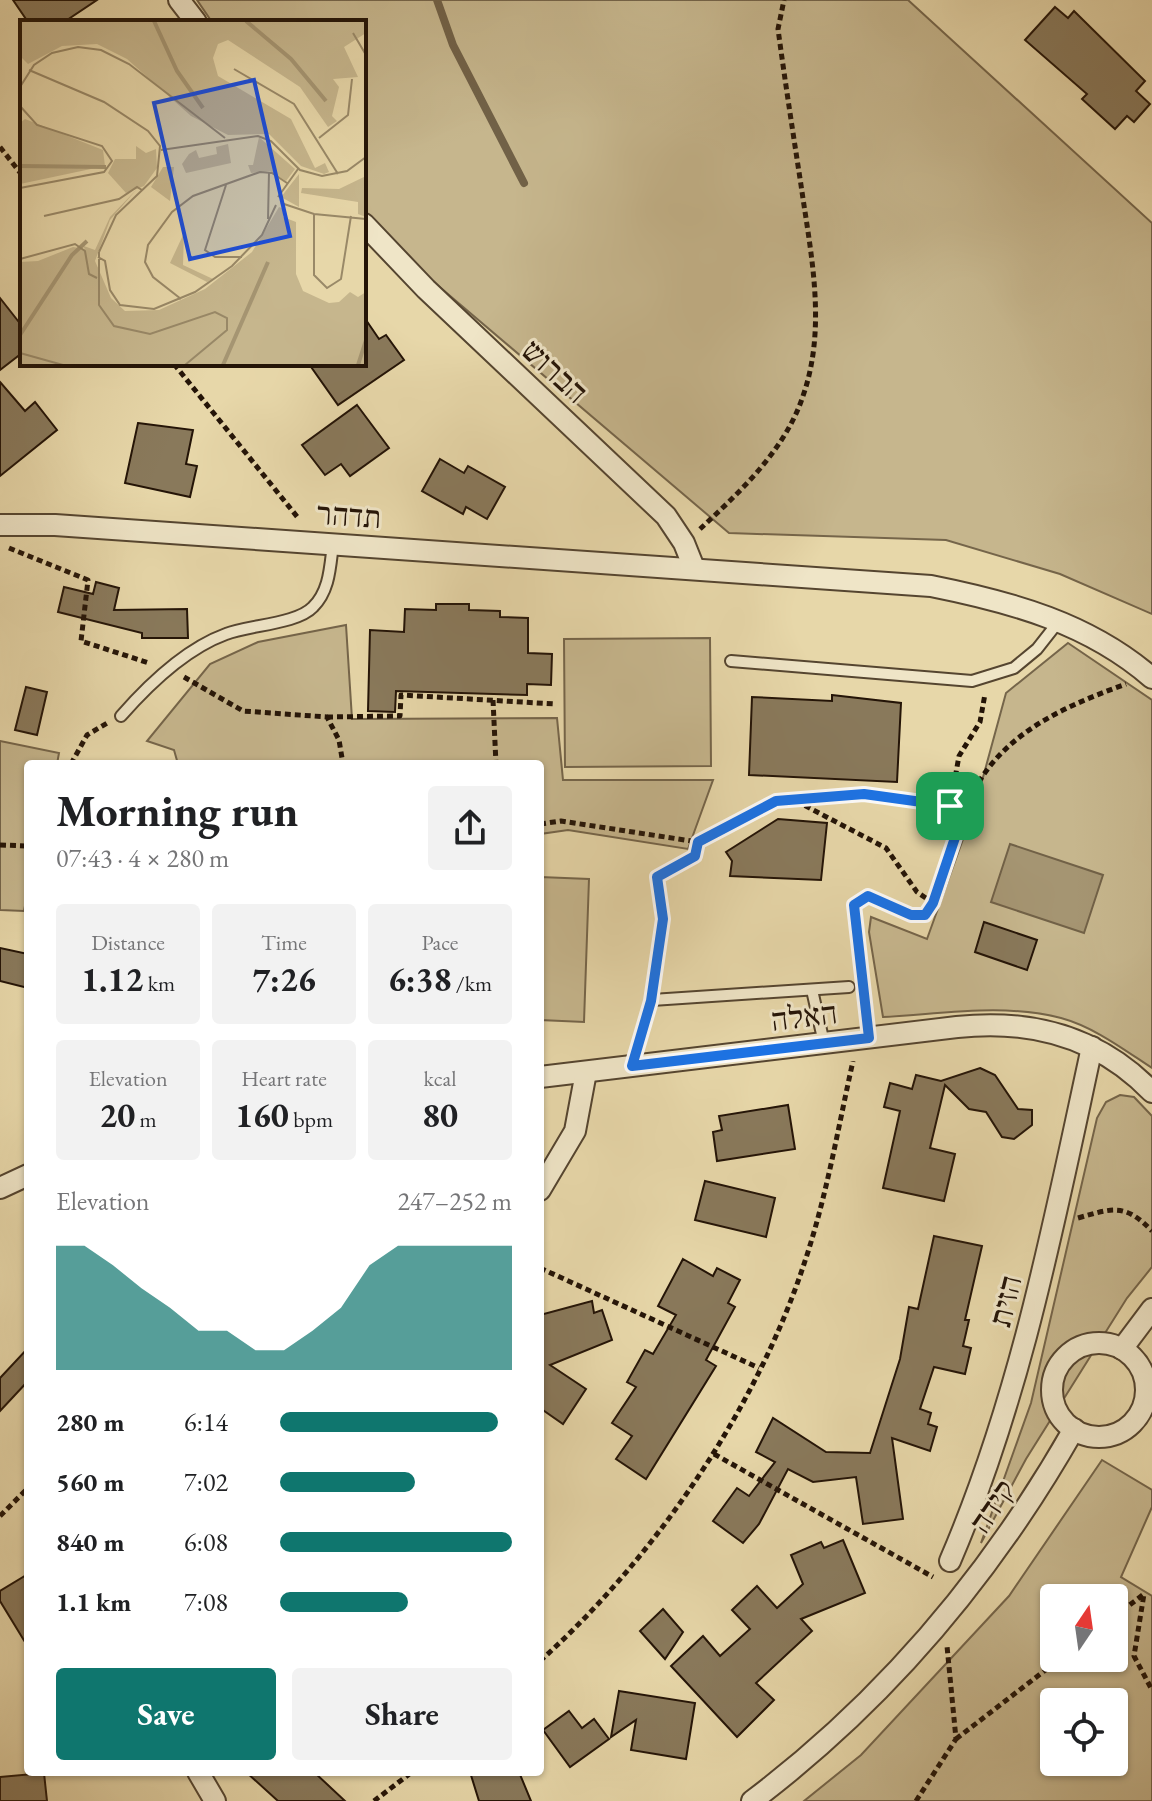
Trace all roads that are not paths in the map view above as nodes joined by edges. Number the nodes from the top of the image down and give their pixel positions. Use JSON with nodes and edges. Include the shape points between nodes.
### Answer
{"nodes":[{"id":1,"x":179,"y":0,"type":"edge"},
{"id":2,"x":194,"y":20,"type":"edge"},
{"id":3,"x":366,"y":226,"type":"edge"},
{"id":4,"x":0,"y":525,"type":"edge"},
{"id":5,"x":325,"y":543,"type":"junction"},
{"id":6,"x":694,"y":568,"type":"junction"},
{"id":7,"x":1059,"y":621,"type":"junction"},
{"id":8,"x":731,"y":661,"type":"dead end"},
{"id":9,"x":1150,"y":676,"type":"edge"},
{"id":10,"x":121,"y":716,"type":"road end"},
{"id":11,"x":849,"y":987,"type":"dead end"},
{"id":12,"x":812,"y":990,"type":"junction"},
{"id":13,"x":652,"y":1000,"type":"road end"},
{"id":14,"x":824,"y":1043,"type":"junction"},
{"id":15,"x":1092,"y":1047,"type":"junction"},
{"id":16,"x":586,"y":1072,"type":"junction"},
{"id":17,"x":544,"y":1077,"type":"edge"},
{"id":18,"x":1152,"y":1092,"type":"edge"},
{"id":19,"x":24,"y":1177,"type":"edge"},
{"id":20,"x":544,"y":1183,"type":"edge"},
{"id":21,"x":0,"y":1188,"type":"edge"},
{"id":22,"x":1152,"y":1309,"type":"edge"},
{"id":23,"x":1122,"y":1349,"type":"junction"},
{"id":24,"x":1145,"y":1416,"type":"edge"},
{"id":25,"x":1074,"y":1429,"type":"junction"},
{"id":26,"x":950,"y":1561,"type":"dead end"},
{"id":27,"x":200,"y":1776,"type":"edge"},
{"id":28,"x":215,"y":1801,"type":"edge"},
{"id":29,"x":752,"y":1801,"type":"edge"}],
"edges":[{"from":1,"to":2,"type":"street"},
{"from":3,"to":6,"type":"street","name":"הברוש","via":[[657,507],[684,543]]},
{"from":4,"to":5,"type":"street","name":"תדהר"},
{"from":5,"to":6,"type":"street","name":"תדהר"},
{"from":5,"to":10,"type":"lane","via":[[328,586],[313,608],[225,634],[200,648],[146,688]]},
{"from":6,"to":7,"type":"street","name":"תדהר","via":[[931,586],[996,599]]},
{"from":7,"to":8,"type":"lane","via":[[1026,659],[972,681]]},
{"from":7,"to":9,"type":"street","name":"תדהר","via":[[1105,644]]},
{"from":11,"to":12,"type":"lane"},
{"from":12,"to":13,"type":"lane"},
{"from":12,"to":14,"type":"lane"},
{"from":14,"to":15,"type":"street","name":"האלה","via":[[987,1024],[1044,1029]]},
{"from":14,"to":16,"type":"street","name":"האלה"},
{"from":15,"to":18,"type":"street","name":"האלה"},
{"from":15,"to":26,"type":"street","name":"הזית","via":[[1006,1412]]},
{"from":16,"to":17,"type":"street","name":"האלה"},
{"from":16,"to":20,"type":"street","via":[[575,1131]]},
{"from":19,"to":21,"type":"street"},
{"from":22,"to":23,"type":"street"},
{"from":23,"to":24,"type":"street","via":[[1144,1375]]},
{"from":23,"to":25,"type":"street","via":[[1096,1343],[1081,1346],[1058,1366],[1053,1397],[1057,1411]]},
{"from":24,"to":25,"type":"street","via":[[1110,1436]]},
{"from":25,"to":29,"type":"street","name":"קידה","via":[[1009,1535],[954,1609],[846,1724]]},
{"from":27,"to":28,"type":"street"}]}
